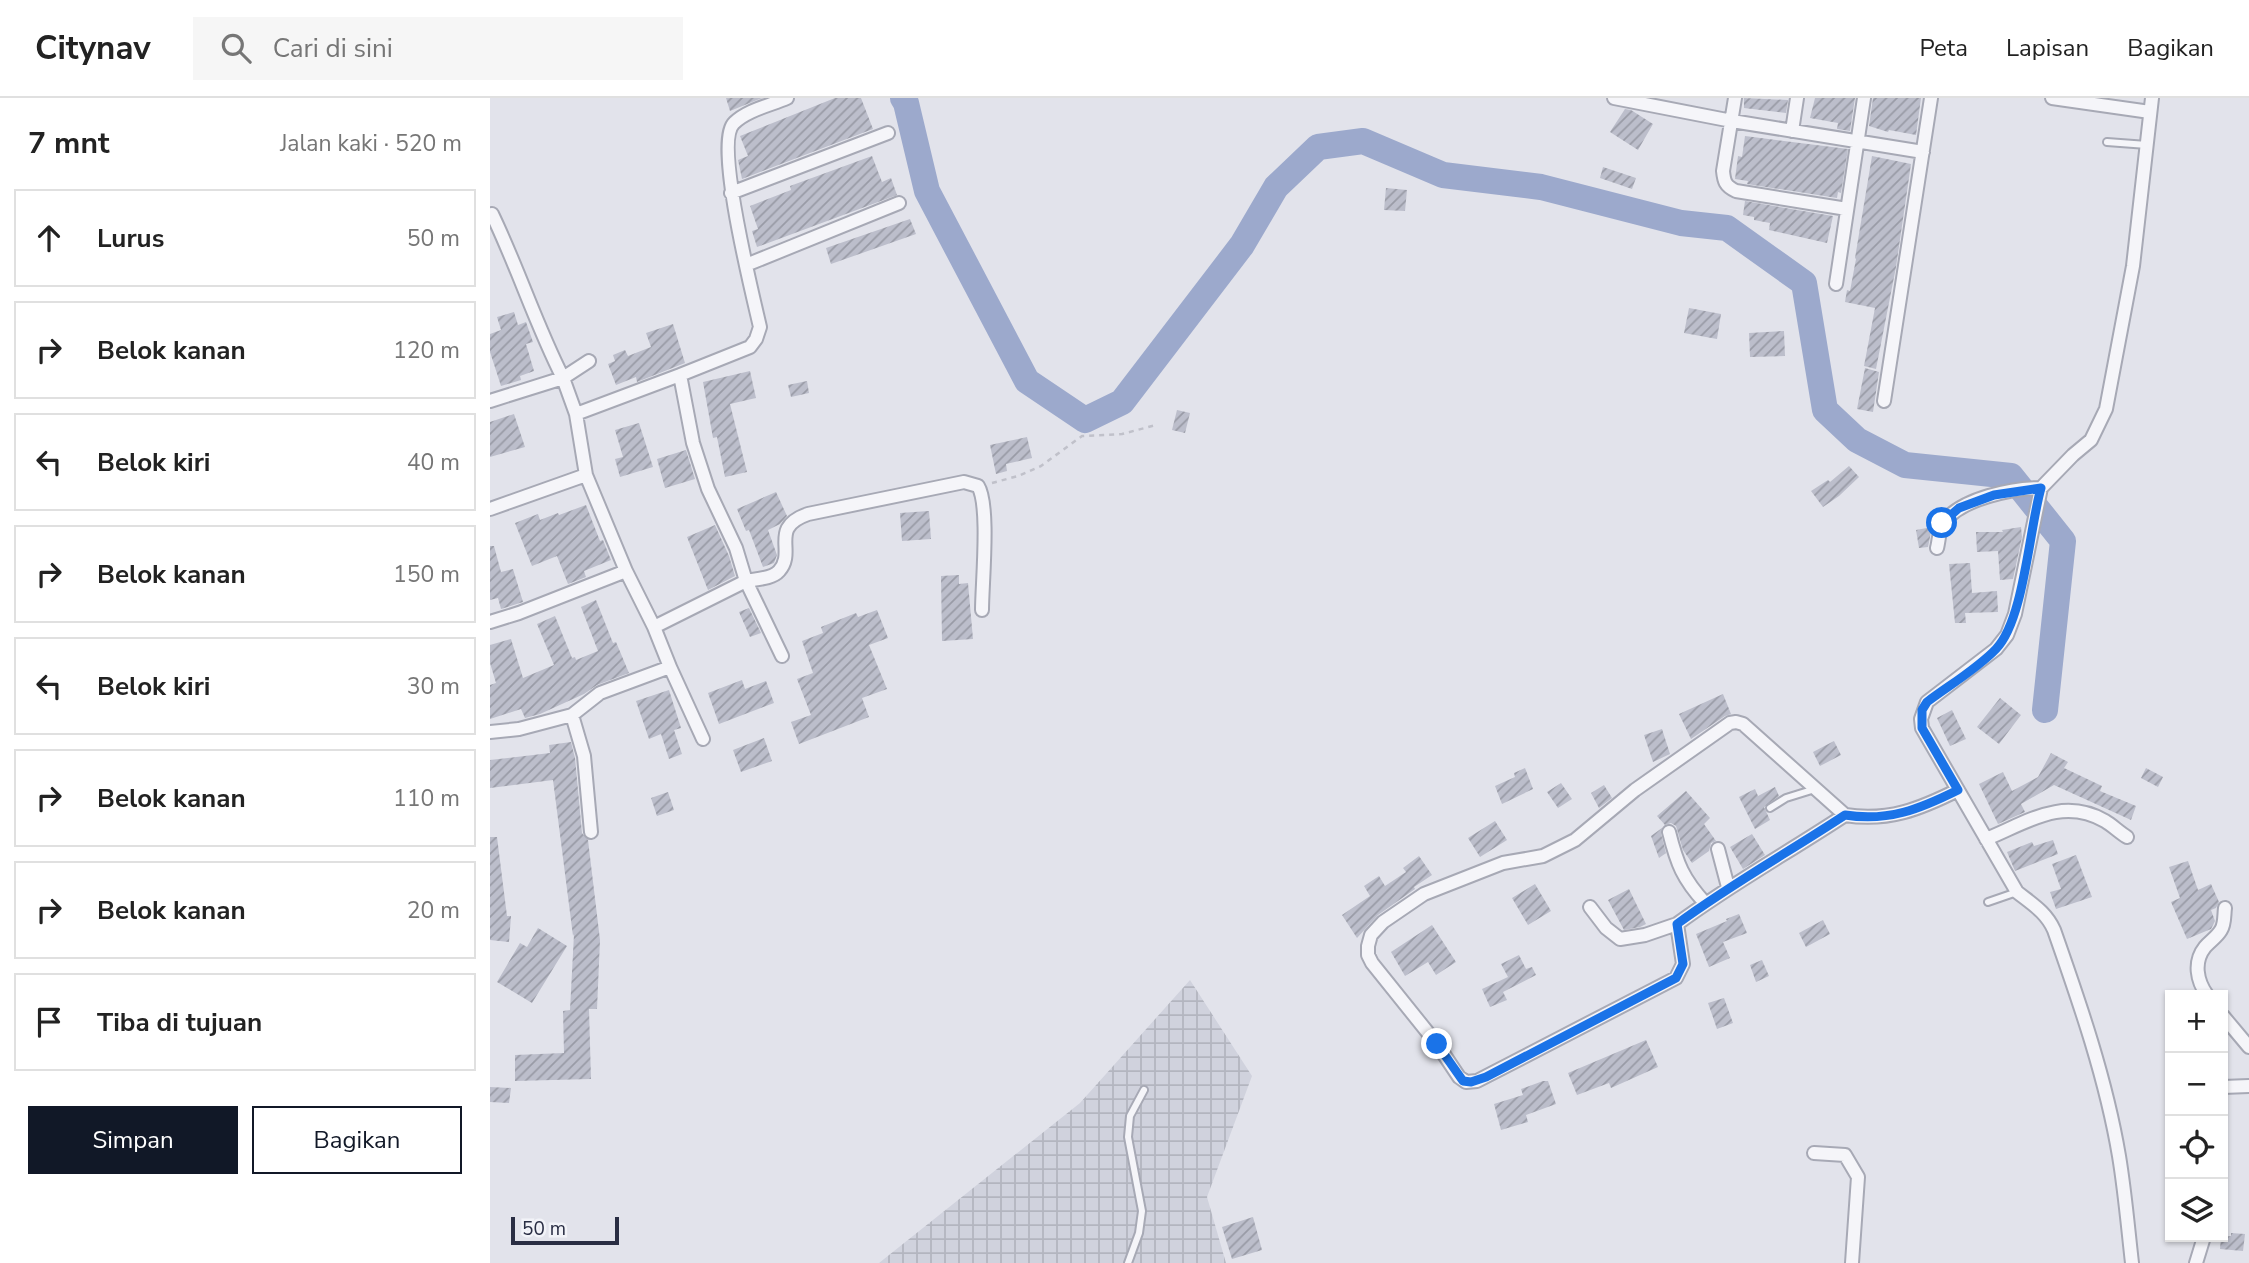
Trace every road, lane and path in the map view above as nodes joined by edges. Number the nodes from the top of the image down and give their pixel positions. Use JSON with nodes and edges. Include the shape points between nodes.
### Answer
{"nodes":[{"id":1,"x":787,"y":98,"type":"edge"},
{"id":2,"x":1614,"y":98,"type":"edge"},
{"id":3,"x":1735,"y":98,"type":"edge"},
{"id":4,"x":1797,"y":98,"type":"edge"},
{"id":5,"x":1864,"y":98,"type":"edge"},
{"id":6,"x":1931,"y":98,"type":"edge"},
{"id":7,"x":2052,"y":98,"type":"edge"},
{"id":8,"x":2152,"y":98,"type":"edge"},
{"id":9,"x":760,"y":103,"type":"edge"},
{"id":10,"x":1667,"y":103,"type":"edge"},
{"id":11,"x":2150,"y":112,"type":"junction"},
{"id":12,"x":1732,"y":121,"type":"junction"},
{"id":13,"x":1792,"y":131,"type":"junction"},
{"id":14,"x":888,"y":132,"type":"dead end"},
{"id":15,"x":1857,"y":142,"type":"junction"},
{"id":16,"x":2107,"y":142,"type":"dead end"},
{"id":17,"x":2147,"y":145,"type":"junction"},
{"id":18,"x":1923,"y":152,"type":"junction"},
{"id":19,"x":731,"y":193,"type":"junction"},
{"id":20,"x":899,"y":203,"type":"dead end"},
{"id":21,"x":1847,"y":209,"type":"junction"},
{"id":22,"x":491,"y":213,"type":"edge"},
{"id":23,"x":746,"y":265,"type":"junction"},
{"id":24,"x":1836,"y":284,"type":"dead end"},
{"id":25,"x":589,"y":361,"type":"dead end"},
{"id":26,"x":680,"y":375,"type":"junction"},
{"id":27,"x":563,"y":378,"type":"junction"},
{"id":28,"x":490,"y":401,"type":"edge"},
{"id":29,"x":1884,"y":401,"type":"dead end"},
{"id":30,"x":576,"y":414,"type":"junction"},
{"id":31,"x":1156,"y":425,"type":"dead end"},
{"id":32,"x":586,"y":475,"type":"junction"},
{"id":33,"x":978,"y":486,"type":"junction"},
{"id":34,"x":2036,"y":492,"type":"junction"},
{"id":35,"x":490,"y":509,"type":"edge"},
{"id":36,"x":1937,"y":548,"type":"dead end"},
{"id":37,"x":626,"y":571,"type":"junction"},
{"id":38,"x":746,"y":581,"type":"junction"},
{"id":39,"x":982,"y":610,"type":"dead end"},
{"id":40,"x":490,"y":622,"type":"edge"},
{"id":41,"x":654,"y":627,"type":"junction"},
{"id":42,"x":782,"y":656,"type":"dead end"},
{"id":43,"x":670,"y":667,"type":"junction"},
{"id":44,"x":572,"y":715,"type":"junction"},
{"id":45,"x":490,"y":732,"type":"edge"},
{"id":46,"x":703,"y":738,"type":"dead end"},
{"id":47,"x":1815,"y":789,"type":"junction"},
{"id":48,"x":1958,"y":790,"type":"junction"},
{"id":49,"x":1770,"y":808,"type":"dead end"},
{"id":50,"x":1845,"y":815,"type":"junction"},
{"id":51,"x":591,"y":832,"type":"dead end"},
{"id":52,"x":1669,"y":832,"type":"dead end"},
{"id":53,"x":2127,"y":837,"type":"dead end"},
{"id":54,"x":1986,"y":839,"type":"junction"},
{"id":55,"x":1718,"y":849,"type":"dead end"},
{"id":56,"x":1727,"y":887,"type":"junction"},
{"id":57,"x":2017,"y":892,"type":"junction"},
{"id":58,"x":1987,"y":902,"type":"dead end"},
{"id":59,"x":1705,"y":903,"type":"junction"},
{"id":60,"x":1590,"y":907,"type":"dead end"},
{"id":61,"x":2225,"y":908,"type":"dead end"},
{"id":62,"x":1677,"y":924,"type":"junction"},
{"id":63,"x":2205,"y":990,"type":"edge"},
{"id":64,"x":2228,"y":1022,"type":"edge"},
{"id":65,"x":2249,"y":1046,"type":"edge"},
{"id":66,"x":2249,"y":1086,"type":"edge"},
{"id":67,"x":2228,"y":1087,"type":"edge"},
{"id":68,"x":1144,"y":1090,"type":"dead end"},
{"id":69,"x":1814,"y":1153,"type":"dead end"},
{"id":70,"x":2202,"y":1242,"type":"edge"},
{"id":71,"x":1128,"y":1263,"type":"edge"},
{"id":72,"x":1852,"y":1263,"type":"edge"},
{"id":73,"x":2132,"y":1263,"type":"edge"},
{"id":74,"x":2196,"y":1263,"type":"edge"}],
"edges":[{"from":1,"to":9,"type":"street"},
{"from":2,"to":10,"type":"street"},
{"from":3,"to":12,"type":"street"},
{"from":4,"to":13,"type":"street"},
{"from":5,"to":15,"type":"street"},
{"from":6,"to":18,"type":"street"},
{"from":7,"to":11,"type":"street"},
{"from":8,"to":11,"type":"street"},
{"from":9,"to":19,"type":"street","via":[[733,123],[728,133]]},
{"from":10,"to":12,"type":"street"},
{"from":11,"to":17,"type":"street"},
{"from":12,"to":13,"type":"street"},
{"from":12,"to":21,"type":"street","via":[[1723,171],[1728,187]]},
{"from":13,"to":15,"type":"street"},
{"from":14,"to":19,"type":"street"},
{"from":15,"to":18,"type":"street"},
{"from":15,"to":21,"type":"street"},
{"from":16,"to":17,"type":"lane"},
{"from":17,"to":34,"type":"street","via":[[2133,266],[2106,409],[2091,440]]},
{"from":18,"to":29,"type":"street"},
{"from":19,"to":23,"type":"street"},
{"from":20,"to":23,"type":"street"},
{"from":21,"to":24,"type":"street"},
{"from":22,"to":27,"type":"street"},
{"from":23,"to":26,"type":"street","via":[[760,327],[756,339],[750,347]]},
{"from":25,"to":27,"type":"street"},
{"from":26,"to":30,"type":"street"},
{"from":26,"to":38,"type":"street","via":[[696,454]]},
{"from":27,"to":28,"type":"street"},
{"from":27,"to":30,"type":"street"},
{"from":30,"to":32,"type":"street"},
{"from":31,"to":33,"type":"path","via":[[1122,435],[1082,436],[1018,477]]},
{"from":32,"to":35,"type":"street"},
{"from":32,"to":37,"type":"street"},
{"from":33,"to":38,"type":"street","via":[[964,482],[798,518],[787,529],[779,571]]},
{"from":33,"to":39,"type":"street","via":[[984,509]]},
{"from":34,"to":36,"type":"street","via":[[1994,495],[1959,508],[1942,523]]},
{"from":34,"to":48,"type":"street","via":[[2015,614],[2007,635],[1922,710],[1922,728]]},
{"from":37,"to":40,"type":"street"},
{"from":37,"to":41,"type":"street"},
{"from":38,"to":41,"type":"street"},
{"from":38,"to":42,"type":"street"},
{"from":41,"to":43,"type":"street"},
{"from":43,"to":44,"type":"street","via":[[600,693]]},
{"from":43,"to":46,"type":"street"},
{"from":44,"to":45,"type":"street"},
{"from":44,"to":51,"type":"street","via":[[584,757]]},
{"from":47,"to":49,"type":"lane","via":[[1786,797]]},
{"from":47,"to":50,"type":"street"},
{"from":47,"to":62,"type":"street","via":[[1743,724],[1730,723],[1635,790],[1575,840],[1543,856],[1503,863],[1424,894],[1371,935],[1368,955],[1459,1077],[1471,1082],[1676,978],[1683,964]]},
{"from":48,"to":50,"type":"street","via":[[1914,810],[1881,818]]},
{"from":48,"to":54,"type":"street"},
{"from":50,"to":56,"type":"street"},
{"from":52,"to":59,"type":"street","via":[[1676,861],[1689,886]]},
{"from":53,"to":54,"type":"street","via":[[2104,820],[2073,810],[2050,811]]},
{"from":54,"to":57,"type":"street"},
{"from":55,"to":56,"type":"street"},
{"from":56,"to":59,"type":"street"},
{"from":57,"to":58,"type":"lane"},
{"from":57,"to":73,"type":"street","via":[[2050,920],[2080,1004],[2120,1157]]},
{"from":59,"to":62,"type":"street"},
{"from":60,"to":62,"type":"street","via":[[1620,939]]},
{"from":61,"to":63,"type":"street","via":[[2223,926],[2200,954],[2197,965]]},
{"from":64,"to":65,"type":"street"},
{"from":66,"to":67,"type":"street"},
{"from":68,"to":71,"type":"lane","via":[[1130,1116],[1128,1137],[1142,1211]]},
{"from":69,"to":72,"type":"street","via":[[1845,1156],[1858,1177]]},
{"from":70,"to":74,"type":"street"}]}
